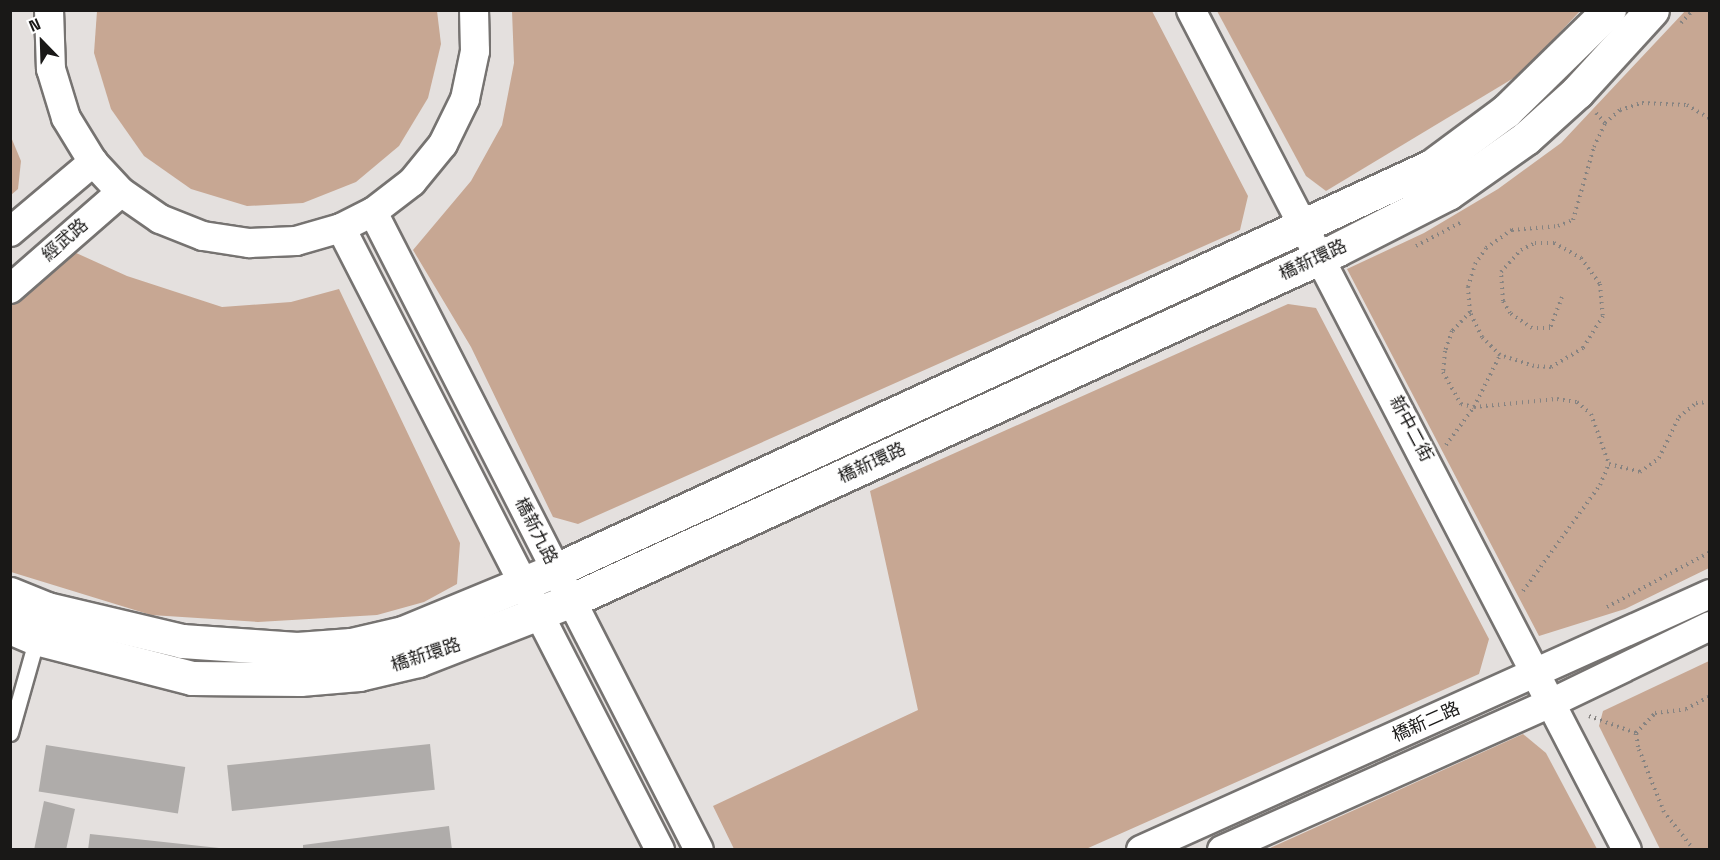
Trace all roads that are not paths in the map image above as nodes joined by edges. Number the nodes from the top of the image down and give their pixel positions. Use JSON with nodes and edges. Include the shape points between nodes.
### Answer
{"nodes":[{"id":1,"x":49,"y":10,"type":"edge"},
{"id":2,"x":474,"y":10,"type":"edge"},
{"id":3,"x":1191,"y":10,"type":"edge"},
{"id":4,"x":1609,"y":10,"type":"edge"},
{"id":5,"x":1664,"y":19,"type":"edge"},
{"id":6,"x":93,"y":162,"type":"junction"},
{"id":7,"x":122,"y":192,"type":"junction"},
{"id":8,"x":373,"y":212,"type":"junction"},
{"id":9,"x":1304,"y":227,"type":"junction"},
{"id":10,"x":341,"y":228,"type":"junction"},
{"id":11,"x":10,"y":232,"type":"edge"},
{"id":12,"x":1320,"y":257,"type":"junction"},
{"id":13,"x":10,"y":288,"type":"edge"},
{"id":14,"x":556,"y":570,"type":"junction"},
{"id":15,"x":523,"y":583,"type":"junction"},
{"id":16,"x":10,"y":594,"type":"edge"},
{"id":17,"x":1710,"y":594,"type":"edge"},
{"id":18,"x":572,"y":600,"type":"junction"},
{"id":19,"x":539,"y":614,"type":"junction"},
{"id":20,"x":31,"y":625,"type":"edge"},
{"id":21,"x":1710,"y":626,"type":"edge"},
{"id":22,"x":1534,"y":674,"type":"junction"},
{"id":23,"x":1551,"y":703,"type":"junction"},
{"id":24,"x":10,"y":733,"type":"edge"},
{"id":25,"x":660,"y":849,"type":"edge"},
{"id":26,"x":699,"y":849,"type":"edge"},
{"id":27,"x":1141,"y":849,"type":"edge"},
{"id":28,"x":1222,"y":849,"type":"edge"},
{"id":29,"x":1627,"y":849,"type":"edge"}],
"edges":[{"from":1,"to":6,"type":"street","via":[[51,69],[66,118]]},
{"from":2,"to":8,"type":"street","via":[[475,51],[465,99],[443,144],[412,182]]},
{"from":3,"to":9,"type":"street","name":"新中二街"},
{"from":4,"to":9,"type":"street","name":"橋新環路","via":[[1506,111],[1432,166]]},
{"from":5,"to":12,"type":"street","name":"橋新環路","via":[[1526,138],[1448,193]]},
{"from":6,"to":7,"type":"street"},
{"from":6,"to":11,"type":"street"},
{"from":7,"to":10,"type":"street","via":[[160,219],[215,238],[249,243],[296,241]]},
{"from":7,"to":13,"type":"street","name":"經武路"},
{"from":8,"to":10,"type":"street"},
{"from":8,"to":14,"type":"street","name":"橋新九路"},
{"from":9,"to":12,"type":"street","name":"新中二街"},
{"from":9,"to":14,"type":"street","name":"橋新環路"},
{"from":10,"to":15,"type":"street","name":"橋新九路"},
{"from":12,"to":18,"type":"street","name":"橋新環路"},
{"from":12,"to":22,"type":"street","name":"新中二街","via":[[1430,464]]},
{"from":14,"to":15,"type":"street","name":"橋新環路"},
{"from":14,"to":18,"type":"street","name":"橋新九路"},
{"from":15,"to":19,"type":"street","name":"橋新九路"},
{"from":15,"to":20,"type":"street","name":"橋新環路","via":[[403,633],[351,645],[297,649]]},
{"from":16,"to":20,"type":"street","name":"橋新環路"},
{"from":17,"to":22,"type":"street","name":"橋新二路"},
{"from":18,"to":19,"type":"street","name":"橋新環路"},
{"from":18,"to":26,"type":"street","name":"橋新九路"},
{"from":19,"to":20,"type":"street","name":"橋新環路","via":[[418,660],[359,674],[300,679],[192,678]]},
{"from":19,"to":25,"type":"street","name":"橋新九路"},
{"from":20,"to":24,"type":"lane"},
{"from":21,"to":23,"type":"street","name":"橋新二路"},
{"from":22,"to":23,"type":"street","name":"新中二街"},
{"from":22,"to":27,"type":"street","name":"橋新二路"},
{"from":23,"to":28,"type":"street","name":"橋新二路"},
{"from":23,"to":29,"type":"street","name":"新中二街"}]}
